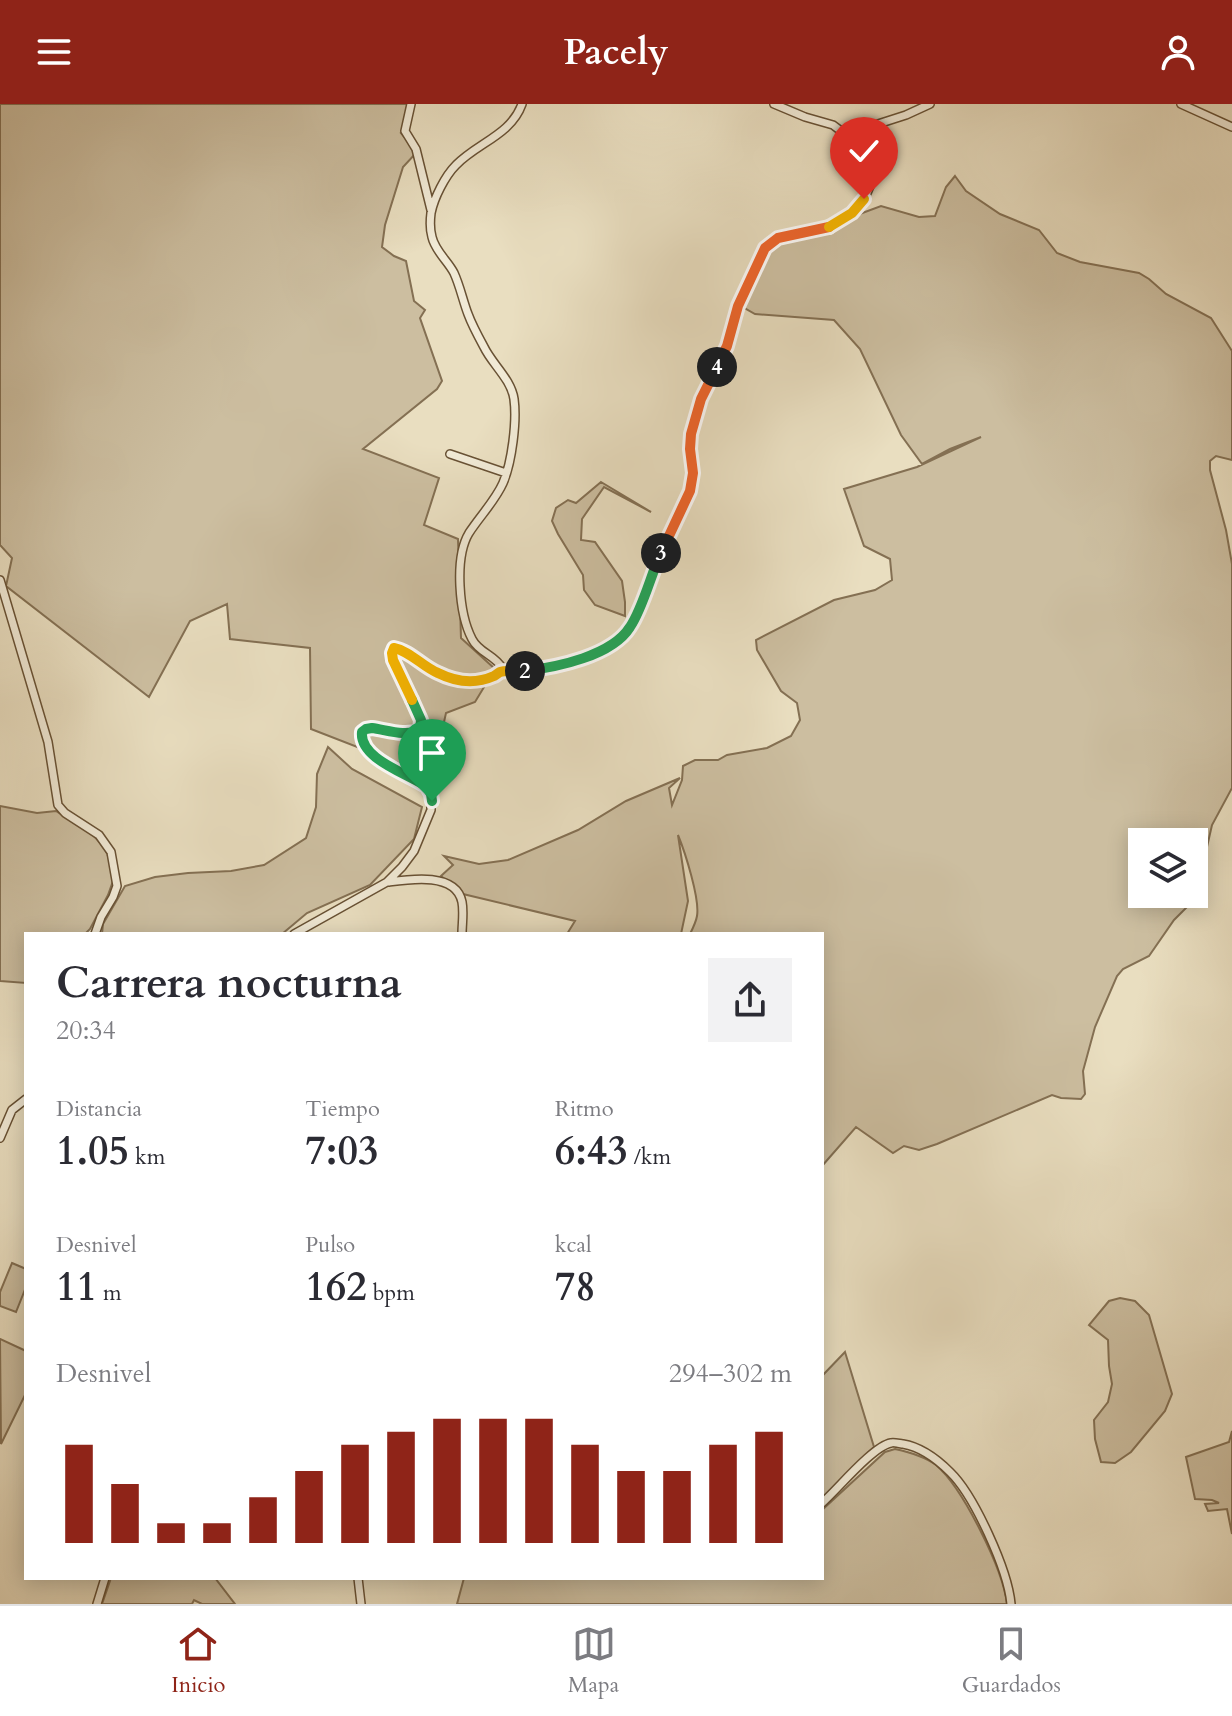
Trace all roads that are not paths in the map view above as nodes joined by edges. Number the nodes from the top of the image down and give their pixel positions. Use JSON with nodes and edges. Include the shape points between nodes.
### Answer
{"nodes":[{"id":1,"x":411,"y":104,"type":"edge"},
{"id":2,"x":522,"y":104,"type":"edge"},
{"id":3,"x":774,"y":104,"type":"edge"},
{"id":4,"x":930,"y":104,"type":"edge"},
{"id":5,"x":1181,"y":104,"type":"edge"},
{"id":6,"x":1232,"y":127,"type":"edge"},
{"id":7,"x":872,"y":150,"type":"junction"},
{"id":8,"x":431,"y":212,"type":"junction"},
{"id":9,"x":450,"y":454,"type":"dead end"},
{"id":10,"x":506,"y":473,"type":"junction"},
{"id":11,"x":0,"y":580,"type":"edge"},
{"id":12,"x":501,"y":671,"type":"junction"},
{"id":13,"x":387,"y":882,"type":"junction"},
{"id":14,"x":96,"y":932,"type":"edge"},
{"id":15,"x":298,"y":932,"type":"edge"},
{"id":16,"x":462,"y":932,"type":"edge"},
{"id":17,"x":24,"y":1101,"type":"edge"},
{"id":18,"x":0,"y":1138,"type":"edge"},
{"id":19,"x":824,"y":1501,"type":"edge"},
{"id":20,"x":104,"y":1580,"type":"edge"},
{"id":21,"x":358,"y":1580,"type":"edge"},
{"id":22,"x":97,"y":1604,"type":"edge"},
{"id":23,"x":361,"y":1604,"type":"edge"},
{"id":24,"x":1011,"y":1604,"type":"edge"}],
"edges":[{"from":1,"to":8,"type":"street","via":[[405,131],[416,149]]},
{"from":2,"to":8,"type":"street","via":[[500,134],[457,164]]},
{"from":3,"to":7,"type":"street","via":[[833,125]]},
{"from":4,"to":7,"type":"street","via":[[878,124]]},
{"from":5,"to":6,"type":"street"},
{"from":7,"to":12,"type":"street","via":[[876,171],[852,213],[823,229],[778,238],[761,254],[695,415],[690,491],[629,629],[614,644],[581,659],[547,669]]},
{"from":8,"to":10,"type":"street","via":[[433,241],[513,394]]},
{"from":9,"to":10,"type":"street"},
{"from":10,"to":12,"type":"street","via":[[468,536],[459,570],[472,640],[500,663]]},
{"from":11,"to":14,"type":"street","via":[[48,742],[58,805],[99,835],[111,852],[117,886]]},
{"from":12,"to":13,"type":"street","via":[[477,681],[459,681],[394,648],[393,660],[421,720],[420,730],[410,734],[372,728],[361,738],[377,760],[427,787],[432,801],[414,851]]},
{"from":13,"to":15,"type":"street"},
{"from":13,"to":16,"type":"street","via":[[419,878],[448,885],[462,903]]},
{"from":17,"to":18,"type":"street","via":[[12,1110]]},
{"from":19,"to":24,"type":"street","via":[[879,1448],[892,1442],[914,1446],[964,1489],[1006,1578]]},
{"from":20,"to":22,"type":"street"},
{"from":21,"to":23,"type":"street"}]}
